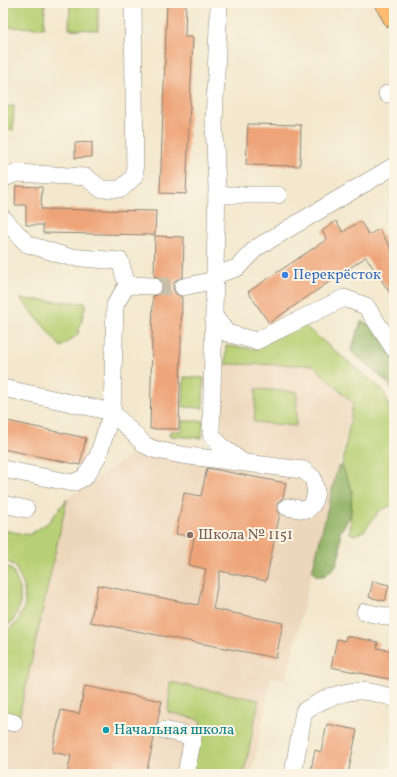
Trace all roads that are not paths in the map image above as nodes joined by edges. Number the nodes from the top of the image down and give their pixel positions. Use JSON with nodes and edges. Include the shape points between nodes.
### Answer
{"nodes":[{"id":1,"x":133,"y":3,"type":"edge"},
{"id":2,"x":219,"y":3,"type":"edge"},
{"id":3,"x":386,"y":3,"type":"edge"},
{"id":4,"x":394,"y":17,"type":"edge"},
{"id":5,"x":394,"y":166,"type":"edge"},
{"id":6,"x":3,"y":180,"type":"edge"},
{"id":7,"x":217,"y":195,"type":"junction"},
{"id":8,"x":278,"y":195,"type":"dead end"},
{"id":9,"x":3,"y":218,"type":"edge"},
{"id":10,"x":215,"y":277,"type":"junction"},
{"id":11,"x":127,"y":285,"type":"junction"},
{"id":12,"x":154,"y":286,"type":"tunnel mouth"},
{"id":13,"x":183,"y":287,"type":"tunnel mouth"},
{"id":14,"x":215,"y":317,"type":"junction"},
{"id":15,"x":394,"y":349,"type":"edge"},
{"id":16,"x":3,"y":388,"type":"edge"},
{"id":17,"x":112,"y":412,"type":"junction"},
{"id":18,"x":244,"y":462,"type":"junction"},
{"id":19,"x":3,"y":469,"type":"edge"},
{"id":20,"x":3,"y":504,"type":"edge"},
{"id":21,"x":287,"y":507,"type":"dead end"},
{"id":22,"x":26,"y":509,"type":"dead end"},
{"id":23,"x":365,"y":612,"type":"dead end"},
{"id":24,"x":394,"y":618,"type":"edge"},
{"id":25,"x":394,"y":698,"type":"edge"},
{"id":26,"x":164,"y":730,"type":"dead end"},
{"id":27,"x":186,"y":774,"type":"edge"},
{"id":28,"x":293,"y":774,"type":"edge"}],
"edges":[{"from":1,"to":6,"type":"lane","via":[[135,176],[121,189],[101,189],[86,177],[17,173]]},
{"from":2,"to":7,"type":"lane","via":[[214,124]]},
{"from":3,"to":4,"type":"main road"},
{"from":5,"to":10,"type":"lane","via":[[256,248],[237,268]]},
{"from":7,"to":8,"type":"lane"},
{"from":7,"to":10,"type":"lane"},
{"from":9,"to":11,"type":"lane","via":[[27,244],[69,257],[120,261]]},
{"from":10,"to":13,"type":"lane"},
{"from":10,"to":14,"type":"lane"},
{"from":11,"to":12,"type":"lane"},
{"from":11,"to":17,"type":"lane","via":[[115,305]]},
{"from":14,"to":15,"type":"lane","via":[[227,333],[256,341],[344,298],[366,306]]},
{"from":14,"to":18,"type":"lane","via":[[208,414],[211,434],[221,446]]},
{"from":16,"to":17,"type":"lane"},
{"from":17,"to":18,"type":"lane","via":[[145,445],[153,449]]},
{"from":17,"to":19,"type":"lane","via":[[98,456],[85,477],[73,483]]},
{"from":18,"to":21,"type":"lane","via":[[303,470],[313,478],[316,492],[313,504],[307,510]]},
{"from":20,"to":22,"type":"lane"},
{"from":23,"to":24,"type":"lane"},
{"from":25,"to":28,"type":"lane","via":[[360,691],[319,702],[304,711]]},
{"from":26,"to":27,"type":"lane","via":[[193,737]]}]}
